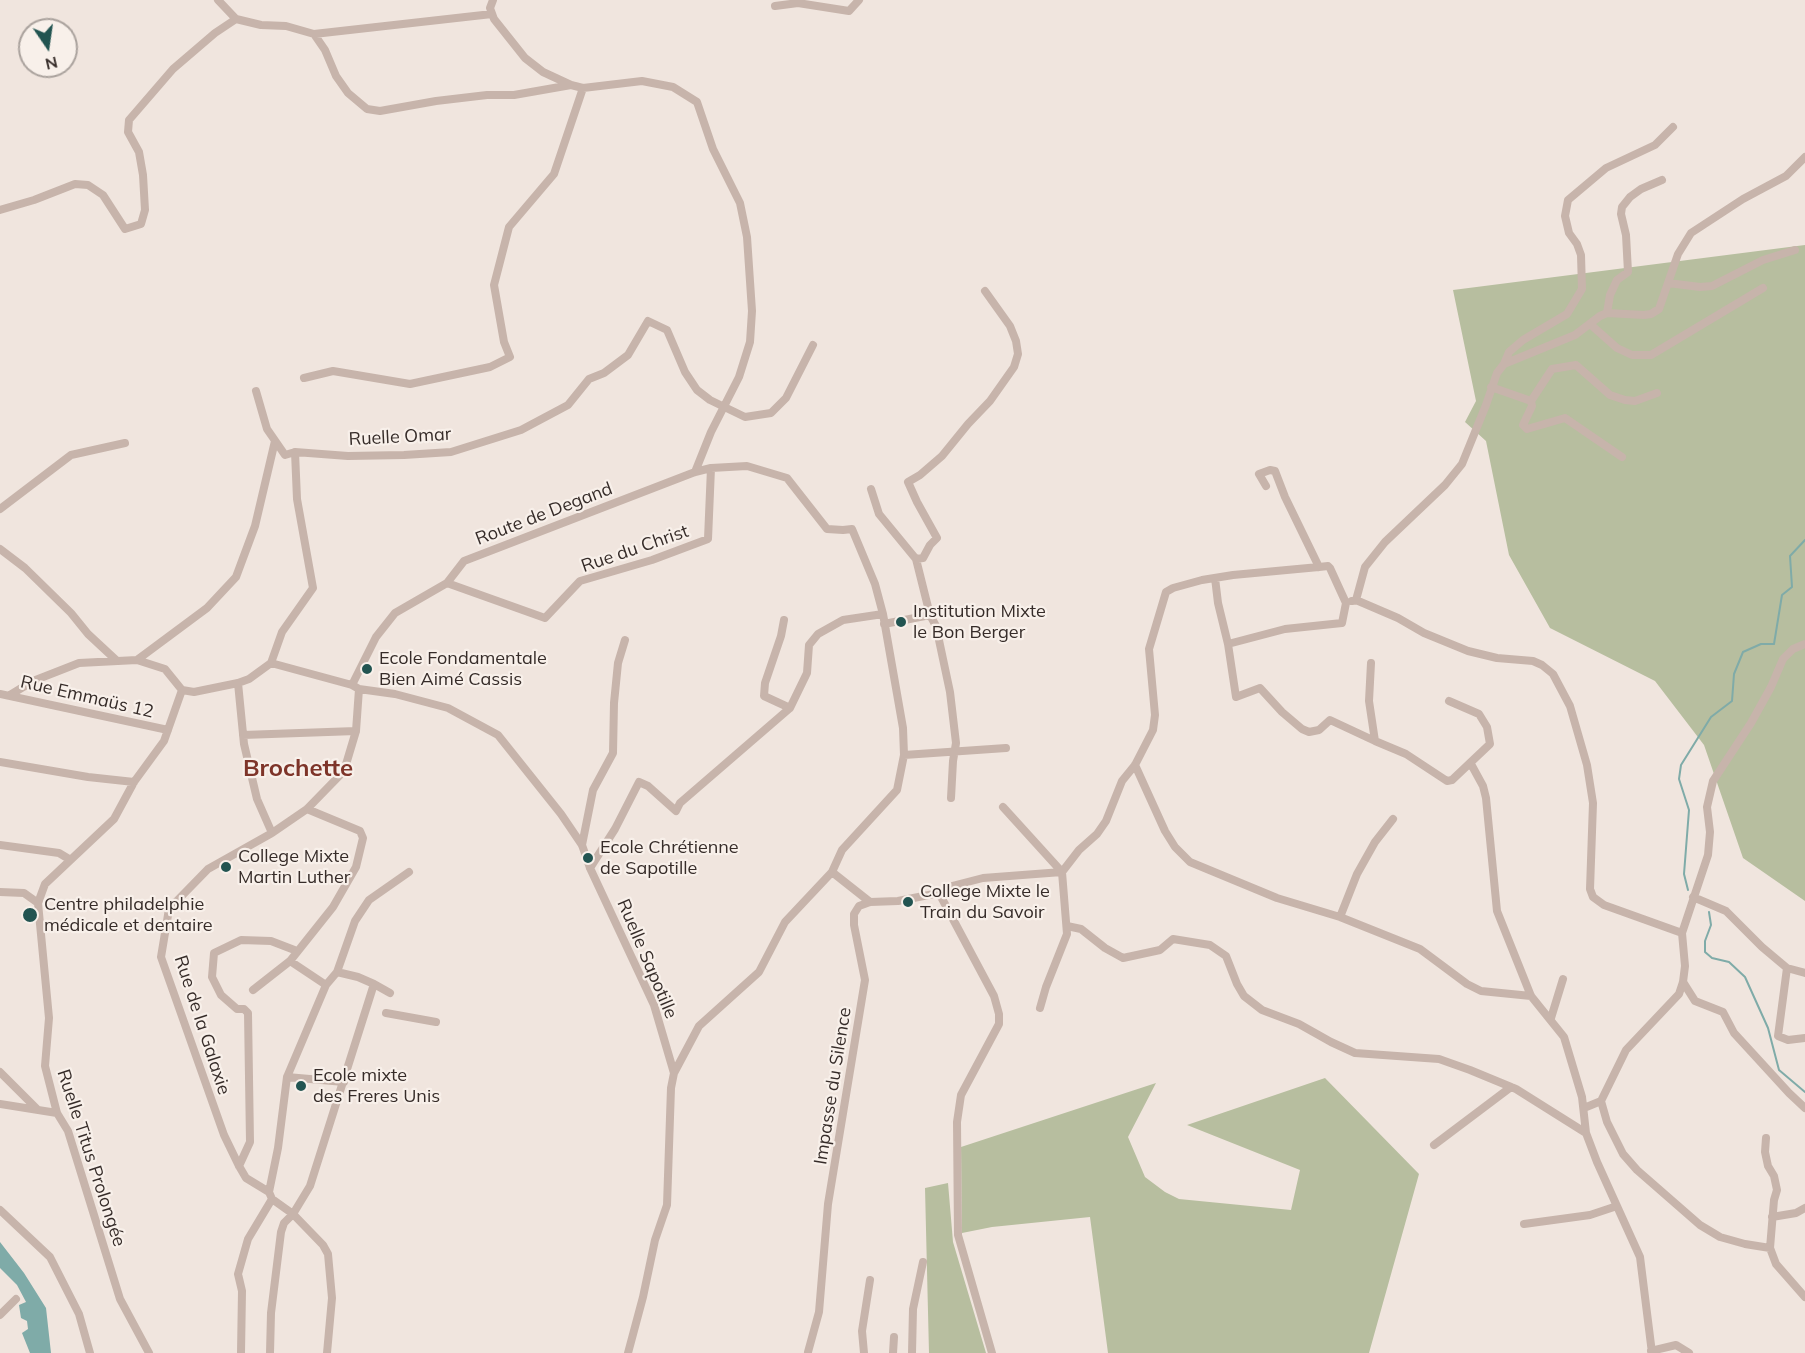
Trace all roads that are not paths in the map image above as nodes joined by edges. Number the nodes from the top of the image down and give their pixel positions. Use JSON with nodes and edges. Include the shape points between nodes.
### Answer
{"nodes":[{"id":1,"x":218,"y":0,"type":"edge"},
{"id":2,"x":493,"y":0,"type":"edge"},
{"id":3,"x":860,"y":0,"type":"edge"},
{"id":4,"x":775,"y":6,"type":"dead end"},
{"id":5,"x":492,"y":14,"type":"junction"},
{"id":6,"x":236,"y":19,"type":"junction"},
{"id":7,"x":314,"y":34,"type":"junction"},
{"id":8,"x":571,"y":85,"type":"junction"},
{"id":9,"x":583,"y":88,"type":"junction"},
{"id":10,"x":1673,"y":127,"type":"dead end"},
{"id":11,"x":1805,"y":157,"type":"edge"},
{"id":12,"x":1662,"y":180,"type":"dead end"},
{"id":13,"x":0,"y":210,"type":"edge"},
{"id":14,"x":1794,"y":250,"type":"dead end"},
{"id":15,"x":1668,"y":283,"type":"junction"},
{"id":16,"x":1763,"y":288,"type":"dead end"},
{"id":17,"x":985,"y":291,"type":"dead end"},
{"id":18,"x":1607,"y":313,"type":"junction"},
{"id":19,"x":1590,"y":324,"type":"junction"},
{"id":20,"x":813,"y":345,"type":"dead end"},
{"id":21,"x":1504,"y":364,"type":"junction"},
{"id":22,"x":304,"y":378,"type":"dead end"},
{"id":23,"x":1491,"y":387,"type":"junction"},
{"id":24,"x":256,"y":391,"type":"dead end"},
{"id":25,"x":1658,"y":393,"type":"dead end"},
{"id":26,"x":1532,"y":401,"type":"junction"},
{"id":27,"x":724,"y":407,"type":"junction"},
{"id":28,"x":275,"y":441,"type":"junction"},
{"id":29,"x":125,"y":443,"type":"dead end"},
{"id":30,"x":295,"y":452,"type":"junction"},
{"id":31,"x":1623,"y":457,"type":"dead end"},
{"id":32,"x":711,"y":468,"type":"junction"},
{"id":33,"x":695,"y":472,"type":"junction"},
{"id":34,"x":1266,"y":486,"type":"dead end"},
{"id":35,"x":871,"y":489,"type":"dead end"},
{"id":36,"x":0,"y":509,"type":"edge"},
{"id":37,"x":0,"y":549,"type":"edge"},
{"id":38,"x":916,"y":559,"type":"junction"},
{"id":39,"x":1319,"y":567,"type":"junction"},
{"id":40,"x":1215,"y":578,"type":"junction"},
{"id":41,"x":447,"y":583,"type":"junction"},
{"id":42,"x":1356,"y":600,"type":"junction"},
{"id":43,"x":1346,"y":603,"type":"junction"},
{"id":44,"x":883,"y":614,"type":"junction"},
{"id":45,"x":930,"y":615,"type":"junction"},
{"id":46,"x":784,"y":620,"type":"dead end"},
{"id":47,"x":884,"y":624,"type":"junction"},
{"id":48,"x":625,"y":640,"type":"dead end"},
{"id":49,"x":1228,"y":644,"type":"junction"},
{"id":50,"x":1805,"y":644,"type":"edge"},
{"id":51,"x":116,"y":660,"type":"junction"},
{"id":52,"x":137,"y":660,"type":"junction"},
{"id":53,"x":271,"y":663,"type":"junction"},
{"id":54,"x":1371,"y":663,"type":"dead end"},
{"id":55,"x":238,"y":684,"type":"junction"},
{"id":56,"x":356,"y":687,"type":"junction"},
{"id":57,"x":182,"y":690,"type":"junction"},
{"id":58,"x":0,"y":694,"type":"edge"},
{"id":59,"x":10,"y":695,"type":"junction"},
{"id":60,"x":1449,"y":701,"type":"dead end"},
{"id":61,"x":790,"y":708,"type":"junction"},
{"id":62,"x":168,"y":730,"type":"junction"},
{"id":63,"x":356,"y":731,"type":"junction"},
{"id":64,"x":243,"y":735,"type":"junction"},
{"id":65,"x":1375,"y":741,"type":"junction"},
{"id":66,"x":1006,"y":748,"type":"dead end"},
{"id":67,"x":954,"y":753,"type":"junction"},
{"id":68,"x":903,"y":755,"type":"junction"},
{"id":69,"x":0,"y":762,"type":"edge"},
{"id":70,"x":1471,"y":764,"type":"junction"},
{"id":71,"x":1135,"y":765,"type":"junction"},
{"id":72,"x":134,"y":782,"type":"junction"},
{"id":73,"x":951,"y":798,"type":"dead end"},
{"id":74,"x":1003,"y":807,"type":"dead end"},
{"id":75,"x":307,"y":809,"type":"junction"},
{"id":76,"x":1393,"y":819,"type":"dead end"},
{"id":77,"x":272,"y":833,"type":"junction"},
{"id":78,"x":0,"y":845,"type":"edge"},
{"id":79,"x":582,"y":845,"type":"junction"},
{"id":80,"x":69,"y":859,"type":"junction"},
{"id":81,"x":590,"y":868,"type":"junction"},
{"id":82,"x":409,"y":872,"type":"dead end"},
{"id":83,"x":832,"y":872,"type":"junction"},
{"id":84,"x":1062,"y":872,"type":"junction"},
{"id":85,"x":0,"y":892,"type":"edge"},
{"id":86,"x":939,"y":893,"type":"junction"},
{"id":87,"x":1693,"y":897,"type":"junction"},
{"id":88,"x":38,"y":903,"type":"junction"},
{"id":89,"x":870,"y":903,"type":"junction"},
{"id":90,"x":1340,"y":916,"type":"junction"},
{"id":91,"x":1067,"y":926,"type":"junction"},
{"id":92,"x":1682,"y":933,"type":"junction"},
{"id":93,"x":297,"y":951,"type":"junction"},
{"id":94,"x":290,"y":961,"type":"junction"},
{"id":95,"x":1787,"y":968,"type":"junction"},
{"id":96,"x":337,"y":972,"type":"junction"},
{"id":97,"x":1805,"y":973,"type":"edge"},
{"id":98,"x":1563,"y":979,"type":"dead end"},
{"id":99,"x":1683,"y":982,"type":"junction"},
{"id":100,"x":374,"y":984,"type":"junction"},
{"id":101,"x":326,"y":985,"type":"junction"},
{"id":102,"x":253,"y":990,"type":"dead end"},
{"id":103,"x":390,"y":993,"type":"dead end"},
{"id":104,"x":1531,"y":996,"type":"junction"},
{"id":105,"x":1040,"y":1008,"type":"dead end"},
{"id":106,"x":386,"y":1012,"type":"dead end"},
{"id":107,"x":1551,"y":1018,"type":"junction"},
{"id":108,"x":436,"y":1022,"type":"dead end"},
{"id":109,"x":1805,"y":1038,"type":"edge"},
{"id":110,"x":0,"y":1072,"type":"edge"},
{"id":111,"x":674,"y":1073,"type":"junction"},
{"id":112,"x":287,"y":1077,"type":"junction"},
{"id":113,"x":345,"y":1082,"type":"junction"},
{"id":114,"x":1511,"y":1087,"type":"junction"},
{"id":115,"x":1601,"y":1101,"type":"junction"},
{"id":116,"x":0,"y":1104,"type":"edge"},
{"id":117,"x":1584,"y":1108,"type":"junction"},
{"id":118,"x":1805,"y":1108,"type":"edge"},
{"id":119,"x":37,"y":1110,"type":"junction"},
{"id":120,"x":57,"y":1113,"type":"junction"},
{"id":121,"x":1586,"y":1133,"type":"junction"},
{"id":122,"x":1766,"y":1138,"type":"dead end"},
{"id":123,"x":1434,"y":1145,"type":"dead end"},
{"id":124,"x":239,"y":1166,"type":"junction"},
{"id":125,"x":270,"y":1196,"type":"junction"},
{"id":126,"x":1617,"y":1206,"type":"junction"},
{"id":127,"x":1805,"y":1208,"type":"edge"},
{"id":128,"x":0,"y":1210,"type":"edge"},
{"id":129,"x":293,"y":1214,"type":"junction"},
{"id":130,"x":1772,"y":1217,"type":"junction"},
{"id":131,"x":1524,"y":1224,"type":"dead end"},
{"id":132,"x":1770,"y":1248,"type":"junction"},
{"id":133,"x":922,"y":1262,"type":"dead end"},
{"id":134,"x":870,"y":1280,"type":"dead end"},
{"id":135,"x":1805,"y":1297,"type":"edge"},
{"id":136,"x":15,"y":1299,"type":"dead end"},
{"id":137,"x":0,"y":1315,"type":"edge"},
{"id":138,"x":894,"y":1337,"type":"dead end"},
{"id":139,"x":808,"y":1352,"type":"edge"},
{"id":140,"x":1652,"y":1352,"type":"edge"},
{"id":141,"x":90,"y":1353,"type":"edge"},
{"id":142,"x":149,"y":1353,"type":"edge"},
{"id":143,"x":241,"y":1353,"type":"edge"},
{"id":144,"x":270,"y":1353,"type":"edge"},
{"id":145,"x":327,"y":1353,"type":"edge"},
{"id":146,"x":628,"y":1353,"type":"edge"},
{"id":147,"x":864,"y":1353,"type":"edge"},
{"id":148,"x":893,"y":1353,"type":"edge"},
{"id":149,"x":912,"y":1353,"type":"edge"},
{"id":150,"x":992,"y":1353,"type":"edge"},
{"id":151,"x":1689,"y":1353,"type":"edge"}],
"edges":[{"from":1,"to":6,"type":"street"},
{"from":2,"to":5,"type":"street"},
{"from":3,"to":4,"type":"street","via":[[849,11],[798,3]]},
{"from":5,"to":7,"type":"street"},
{"from":5,"to":8,"type":"street","via":[[525,58]]},
{"from":6,"to":7,"type":"street"},
{"from":6,"to":13,"type":"street","via":[[173,69],[129,120],[128,132],[139,152],[143,175],[141,224],[125,229],[103,195],[88,185],[75,184]]},
{"from":7,"to":8,"type":"street","via":[[348,93],[367,109],[380,111]]},
{"from":8,"to":9,"type":"street"},
{"from":9,"to":22,"type":"street","via":[[554,174],[509,227],[494,285],[510,357],[490,367],[410,384],[333,371]]},
{"from":9,"to":27,"type":"street","via":[[642,81],[674,87],[697,102],[740,203],[747,237],[750,342]]},
{"from":10,"to":21,"type":"street","via":[[1649,148],[1606,168],[1568,200],[1565,216],[1581,255],[1582,289],[1568,314],[1523,340],[1509,352]]},
{"from":11,"to":15,"type":"street","via":[[1786,176],[1691,233],[1678,254]]},
{"from":12,"to":18,"type":"street","via":[[1641,189],[1622,207],[1628,272],[1617,280]]},
{"from":14,"to":15,"type":"street","via":[[1763,260],[1712,286]]},
{"from":15,"to":18,"type":"street","via":[[1659,309],[1652,314]]},
{"from":16,"to":19,"type":"street","via":[[1651,356],[1632,355],[1617,348]]},
{"from":17,"to":38,"type":"street","via":[[1010,326],[1018,354],[1014,367],[990,401],[942,456],[908,482],[937,538],[923,558]]},
{"from":18,"to":19,"type":"street"},
{"from":19,"to":21,"type":"street","via":[[1575,335]]},
{"from":20,"to":27,"type":"street","via":[[786,398],[771,412],[745,417]]},
{"from":21,"to":23,"type":"street"},
{"from":23,"to":26,"type":"street"},
{"from":23,"to":42,"type":"street","via":[[1462,464],[1365,567]]},
{"from":24,"to":28,"type":"street","via":[[267,429]]},
{"from":25,"to":26,"type":"street","via":[[1635,401],[1618,398],[1580,367],[1571,365],[1552,369]]},
{"from":26,"to":31,"type":"street","via":[[1523,425],[1527,429],[1566,418]]},
{"from":27,"to":30,"type":"street","name":"Ruelle Omar","via":[[696,390],[667,330],[648,321],[628,355],[589,379],[568,405],[521,430],[451,452],[348,456]]},
{"from":27,"to":33,"type":"street"},
{"from":28,"to":30,"type":"street","name":"Ruelle Omar","via":[[285,455]]},
{"from":28,"to":52,"type":"street","via":[[255,526],[236,577],[207,608]]},
{"from":29,"to":36,"type":"street","via":[[71,455]]},
{"from":30,"to":53,"type":"street","via":[[297,499],[313,588],[282,632]]},
{"from":32,"to":33,"type":"street","name":"Route de Degand"},
{"from":32,"to":41,"type":"street","name":"Rue du Christ","via":[[708,539],[580,581],[545,618]]},
{"from":32,"to":44,"type":"street","name":"Route de Degand","via":[[747,466],[787,478],[827,529],[852,529]]},
{"from":33,"to":41,"type":"street","name":"Route de Degand","via":[[464,561]]},
{"from":34,"to":39,"type":"street","via":[[1259,474],[1275,471]]},
{"from":35,"to":38,"type":"street","via":[[879,514]]},
{"from":37,"to":51,"type":"street","via":[[25,568]]},
{"from":38,"to":45,"type":"street"},
{"from":39,"to":40,"type":"street"},
{"from":39,"to":43,"type":"street","via":[[1330,568]]},
{"from":40,"to":49,"type":"street"},
{"from":40,"to":71,"type":"street","via":[[1173,588],[1163,598],[1149,649],[1155,723]]},
{"from":41,"to":56,"type":"street","name":"Route de Degand","via":[[395,613],[376,637]]},
{"from":42,"to":43,"type":"street"},
{"from":42,"to":92,"type":"street","via":[[1467,651],[1533,661],[1553,674],[1570,706],[1587,765],[1593,802],[1593,897],[1604,905]]},
{"from":43,"to":49,"type":"street","via":[[1342,623],[1285,628]]},
{"from":44,"to":47,"type":"street"},
{"from":44,"to":61,"type":"street","via":[[843,620],[818,634],[809,645],[807,673]]},
{"from":45,"to":47,"type":"street"},
{"from":45,"to":67,"type":"street","via":[[936,626],[950,692]]},
{"from":46,"to":61,"type":"street","via":[[764,696]]},
{"from":47,"to":68,"type":"street","via":[[903,728]]},
{"from":48,"to":79,"type":"street","via":[[614,703],[614,753],[593,790]]},
{"from":49,"to":65,"type":"street","via":[[1236,697],[1260,688],[1302,729],[1319,730],[1330,720]]},
{"from":50,"to":87,"type":"street","via":[[1783,658],[1751,723],[1713,781],[1707,807],[1707,855]]},
{"from":51,"to":52,"type":"street"},
{"from":51,"to":59,"type":"street","via":[[79,663],[33,681]]},
{"from":52,"to":57,"type":"street","via":[[165,669]]},
{"from":53,"to":55,"type":"street"},
{"from":53,"to":56,"type":"street","name":"Ruelle Sapotille"},
{"from":54,"to":65,"type":"street","via":[[1369,701]]},
{"from":55,"to":57,"type":"street","via":[[194,692]]},
{"from":55,"to":64,"type":"street"},
{"from":56,"to":63,"type":"street","name":"Rue de la Galaxie"},
{"from":56,"to":79,"type":"street","name":"Ruelle Sapotille","via":[[448,708],[498,735]]},
{"from":57,"to":62,"type":"street"},
{"from":58,"to":59,"type":"street","name":"Rue Emmaüs 12"},
{"from":59,"to":62,"type":"street","name":"Rue Emmaüs 12"},
{"from":60,"to":70,"type":"street","via":[[1479,714],[1487,728],[1490,744]]},
{"from":61,"to":81,"type":"street","via":[[680,803],[676,811],[648,786],[639,783]]},
{"from":62,"to":72,"type":"street"},
{"from":63,"to":64,"type":"street"},
{"from":63,"to":75,"type":"street","name":"Rue de la Galaxie","via":[[344,771]]},
{"from":64,"to":77,"type":"street","via":[[257,799]]},
{"from":65,"to":70,"type":"street","via":[[1406,754],[1447,781]]},
{"from":66,"to":67,"type":"street"},
{"from":67,"to":68,"type":"street"},
{"from":67,"to":73,"type":"street"},
{"from":68,"to":83,"type":"street","via":[[897,790],[842,850]]},
{"from":69,"to":72,"type":"street"},
{"from":70,"to":104,"type":"street","via":[[1486,798],[1497,911]]},
{"from":71,"to":84,"type":"street","via":[[1122,781],[1106,821]]},
{"from":71,"to":90,"type":"street","via":[[1170,839],[1190,862],[1277,898]]},
{"from":72,"to":80,"type":"street","via":[[114,819]]},
{"from":74,"to":84,"type":"street"},
{"from":75,"to":77,"type":"street","name":"Rue de la Galaxie"},
{"from":75,"to":93,"type":"street","via":[[360,831],[363,838],[356,867],[333,907]]},
{"from":76,"to":90,"type":"street","via":[[1357,874]]},
{"from":77,"to":124,"type":"street","name":"Rue de la Galaxie","via":[[208,869],[169,909],[161,957],[224,1135]]},
{"from":78,"to":80,"type":"street","via":[[59,853]]},
{"from":79,"to":81,"type":"street","name":"Ruelle Sapotille"},
{"from":80,"to":88,"type":"street","via":[[45,884]]},
{"from":81,"to":111,"type":"street","name":"Ruelle Sapotille","via":[[654,1005]]},
{"from":82,"to":96,"type":"street","via":[[369,900],[355,921]]},
{"from":83,"to":89,"type":"street"},
{"from":83,"to":111,"type":"street","via":[[785,922],[759,972],[699,1026]]},
{"from":84,"to":86,"type":"street","via":[[982,878]]},
{"from":84,"to":91,"type":"street"},
{"from":85,"to":88,"type":"street","via":[[24,893]]},
{"from":86,"to":89,"type":"street"},
{"from":86,"to":150,"type":"street","via":[[994,996],[999,1014],[999,1024],[961,1095],[957,1122],[958,1235]]},
{"from":87,"to":92,"type":"street"},
{"from":87,"to":95,"type":"street","via":[[1726,911]]},
{"from":88,"to":120,"type":"street","name":"Ruelle Titus Prolongée","via":[[49,1018],[45,1066]]},
{"from":89,"to":139,"type":"street","name":"Impasse du Silence","via":[[859,906],[854,914],[865,980],[828,1204],[819,1312]]},
{"from":90,"to":104,"type":"street","via":[[1420,949],[1481,991]]},
{"from":91,"to":105,"type":"street"},
{"from":91,"to":114,"type":"street","via":[[1081,929],[1123,958],[1160,950],[1173,939],[1210,945],[1226,956],[1244,996],[1262,1010],[1355,1053],[1439,1059]]},
{"from":92,"to":99,"type":"street"},
{"from":93,"to":94,"type":"street"},
{"from":93,"to":124,"type":"street","via":[[271,941],[241,940],[214,953],[212,977],[222,995],[237,1009],[248,1012],[250,1142]]},
{"from":94,"to":101,"type":"street"},
{"from":94,"to":102,"type":"street"},
{"from":95,"to":97,"type":"street"},
{"from":95,"to":109,"type":"street","via":[[1778,1036],[1788,1040]]},
{"from":96,"to":100,"type":"street"},
{"from":96,"to":101,"type":"street"},
{"from":98,"to":107,"type":"street"},
{"from":99,"to":115,"type":"street","via":[[1678,994],[1626,1050]]},
{"from":99,"to":118,"type":"street","via":[[1695,1001],[1723,1012],[1734,1033]]},
{"from":100,"to":103,"type":"street"},
{"from":100,"to":113,"type":"street"},
{"from":101,"to":112,"type":"street"},
{"from":104,"to":107,"type":"street"},
{"from":106,"to":108,"type":"street"},
{"from":107,"to":117,"type":"street","via":[[1564,1037]]},
{"from":110,"to":119,"type":"street"},
{"from":111,"to":146,"type":"street","name":"Ruelle Sapotille","via":[[667,1205]]},
{"from":112,"to":113,"type":"street"},
{"from":112,"to":125,"type":"street"},
{"from":113,"to":129,"type":"street","via":[[310,1186]]},
{"from":114,"to":121,"type":"street"},
{"from":114,"to":123,"type":"street"},
{"from":115,"to":117,"type":"street"},
{"from":115,"to":132,"type":"street","via":[[1623,1154],[1636,1170],[1700,1225],[1720,1237]]},
{"from":116,"to":119,"type":"street"},
{"from":117,"to":121,"type":"street"},
{"from":119,"to":120,"type":"street"},
{"from":120,"to":142,"type":"street","name":"Ruelle Titus Prolongée","via":[[68,1131],[120,1299]]},
{"from":121,"to":126,"type":"street"},
{"from":122,"to":130,"type":"street","via":[[1768,1166],[1778,1191]]},
{"from":124,"to":125,"type":"street","name":"Rue de la Galaxie","via":[[246,1178]]},
{"from":125,"to":129,"type":"street","name":"Rue de la Galaxie"},
{"from":125,"to":143,"type":"street","via":[[248,1239],[238,1274],[242,1291]]},
{"from":126,"to":131,"type":"street","via":[[1590,1215]]},
{"from":126,"to":140,"type":"street","via":[[1640,1257]]},
{"from":127,"to":130,"type":"street"},
{"from":128,"to":141,"type":"street","via":[[50,1257],[78,1314]]},
{"from":129,"to":144,"type":"street","via":[[280,1232]]},
{"from":129,"to":145,"type":"street","name":"Rue de la Galaxie","via":[[328,1254],[332,1298]]},
{"from":130,"to":132,"type":"street"},
{"from":132,"to":135,"type":"street","via":[[1776,1264]]},
{"from":133,"to":149,"type":"street","via":[[913,1309]]},
{"from":134,"to":147,"type":"street","via":[[862,1331]]},
{"from":136,"to":137,"type":"street"},
{"from":138,"to":148,"type":"street"},
{"from":140,"to":151,"type":"street","via":[[1676,1346]]}]}
